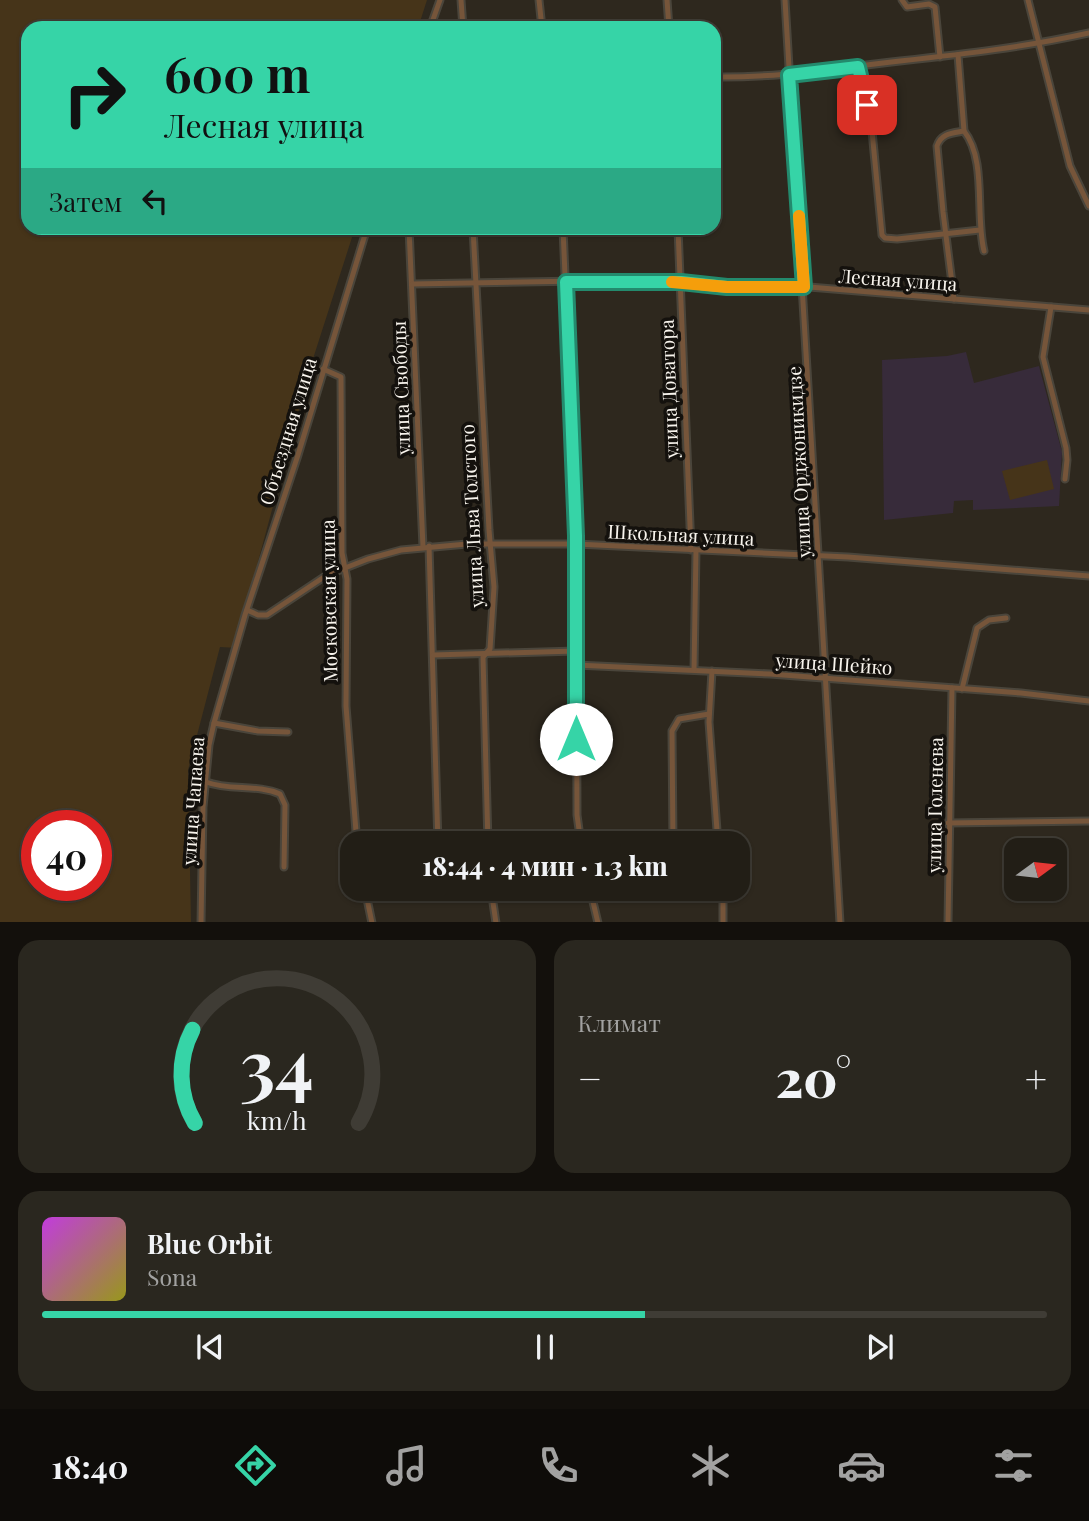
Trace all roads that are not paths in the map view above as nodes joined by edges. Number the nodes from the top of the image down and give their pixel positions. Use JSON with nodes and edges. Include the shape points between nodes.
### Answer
{"nodes":[{"id":1,"x":440,"y":0,"type":"edge"},
{"id":2,"x":461,"y":0,"type":"edge"},
{"id":3,"x":539,"y":0,"type":"edge"},
{"id":4,"x":667,"y":0,"type":"edge"},
{"id":5,"x":785,"y":0,"type":"edge"},
{"id":6,"x":902,"y":0,"type":"edge"},
{"id":7,"x":1028,"y":0,"type":"edge"},
{"id":8,"x":432,"y":21,"type":"edge"},
{"id":9,"x":462,"y":21,"type":"edge"},
{"id":10,"x":541,"y":21,"type":"edge"},
{"id":11,"x":668,"y":21,"type":"edge"},
{"id":12,"x":1089,"y":33,"type":"edge"},
{"id":13,"x":1039,"y":43,"type":"junction"},
{"id":14,"x":958,"y":55,"type":"junction"},
{"id":15,"x":940,"y":57,"type":"junction"},
{"id":16,"x":858,"y":67,"type":"junction"},
{"id":17,"x":789,"y":75,"type":"junction"},
{"id":18,"x":721,"y":77,"type":"edge"},
{"id":19,"x":964,"y":131,"type":"junction"},
{"id":20,"x":1089,"y":206,"type":"edge"},
{"id":21,"x":980,"y":230,"type":"junction"},
{"id":22,"x":945,"y":232,"type":"junction"},
{"id":23,"x":365,"y":235,"type":"edge"},
{"id":24,"x":409,"y":235,"type":"edge"},
{"id":25,"x":472,"y":235,"type":"edge"},
{"id":26,"x":563,"y":235,"type":"edge"},
{"id":27,"x":678,"y":235,"type":"edge"},
{"id":28,"x":984,"y":251,"type":"dead end"},
{"id":29,"x":475,"y":282,"type":"junction"},
{"id":30,"x":566,"y":282,"type":"junction"},
{"id":31,"x":681,"y":282,"type":"junction"},
{"id":32,"x":412,"y":285,"type":"junction"},
{"id":33,"x":804,"y":287,"type":"junction"},
{"id":34,"x":954,"y":299,"type":"junction"},
{"id":35,"x":1051,"y":307,"type":"junction"},
{"id":36,"x":1089,"y":310,"type":"edge"},
{"id":37,"x":323,"y":369,"type":"junction"},
{"id":38,"x":1065,"y":479,"type":"dead end"},
{"id":39,"x":490,"y":543,"type":"junction"},
{"id":40,"x":576,"y":544,"type":"junction"},
{"id":41,"x":426,"y":546,"type":"junction"},
{"id":42,"x":693,"y":550,"type":"junction"},
{"id":43,"x":819,"y":556,"type":"junction"},
{"id":44,"x":345,"y":568,"type":"junction"},
{"id":45,"x":1089,"y":576,"type":"edge"},
{"id":46,"x":247,"y":610,"type":"junction"},
{"id":47,"x":1006,"y":618,"type":"dead end"},
{"id":48,"x":237,"y":644,"type":"joint"},
{"id":49,"x":576,"y":651,"type":"junction"},
{"id":50,"x":486,"y":654,"type":"junction"},
{"id":51,"x":433,"y":655,"type":"junction"},
{"id":52,"x":576,"y":665,"type":"junction"},
{"id":53,"x":694,"y":670,"type":"junction"},
{"id":54,"x":712,"y":671,"type":"junction"},
{"id":55,"x":826,"y":678,"type":"junction"},
{"id":56,"x":952,"y":688,"type":"junction"},
{"id":57,"x":962,"y":689,"type":"junction"},
{"id":58,"x":1089,"y":701,"type":"edge"},
{"id":59,"x":709,"y":715,"type":"junction"},
{"id":60,"x":214,"y":723,"type":"junction"},
{"id":61,"x":288,"y":732,"type":"dead end"},
{"id":62,"x":206,"y":782,"type":"junction"},
{"id":63,"x":1089,"y":821,"type":"edge"},
{"id":64,"x":948,"y":823,"type":"junction"},
{"id":65,"x":356,"y":831,"type":"edge"},
{"id":66,"x":438,"y":831,"type":"edge"},
{"id":67,"x":488,"y":831,"type":"edge"},
{"id":68,"x":579,"y":831,"type":"edge"},
{"id":69,"x":673,"y":831,"type":"edge"},
{"id":70,"x":717,"y":831,"type":"edge"},
{"id":71,"x":284,"y":867,"type":"dead end"},
{"id":72,"x":368,"y":901,"type":"edge"},
{"id":73,"x":493,"y":901,"type":"edge"},
{"id":74,"x":593,"y":901,"type":"edge"},
{"id":75,"x":723,"y":901,"type":"edge"},
{"id":76,"x":201,"y":922,"type":"edge"},
{"id":77,"x":372,"y":922,"type":"edge"},
{"id":78,"x":496,"y":922,"type":"edge"},
{"id":79,"x":598,"y":922,"type":"edge"},
{"id":80,"x":723,"y":922,"type":"edge"},
{"id":81,"x":841,"y":922,"type":"edge"},
{"id":82,"x":948,"y":922,"type":"edge"}],
"edges":[{"from":1,"to":8,"type":"street"},
{"from":2,"to":9,"type":"street"},
{"from":3,"to":10,"type":"street"},
{"from":4,"to":11,"type":"street"},
{"from":5,"to":17,"type":"street","name":"улица Орджоникидзе"},
{"from":6,"to":15,"type":"street","via":[[911,8],[935,7]]},
{"from":7,"to":13,"type":"street"},
{"from":12,"to":13,"type":"street"},
{"from":13,"to":14,"type":"street"},
{"from":13,"to":20,"type":"street","via":[[1070,166]]},
{"from":14,"to":15,"type":"street"},
{"from":14,"to":19,"type":"street"},
{"from":15,"to":16,"type":"street"},
{"from":16,"to":17,"type":"street"},
{"from":16,"to":22,"type":"street","via":[[872,131],[882,234],[897,239]]},
{"from":17,"to":18,"type":"street"},
{"from":17,"to":33,"type":"street","name":"улица Орджоникидзе"},
{"from":19,"to":21,"type":"street","via":[[976,151]]},
{"from":19,"to":22,"type":"street","via":[[944,135],[937,146]]},
{"from":21,"to":22,"type":"street"},
{"from":21,"to":28,"type":"street"},
{"from":22,"to":34,"type":"street"},
{"from":23,"to":37,"type":"street","name":"Объездная улица"},
{"from":24,"to":32,"type":"street","name":"улица Свободы"},
{"from":25,"to":29,"type":"street","name":"улица Льва Толстого"},
{"from":26,"to":30,"type":"street"},
{"from":27,"to":31,"type":"street","name":"улица Доватора"},
{"from":29,"to":30,"type":"street","name":"Лесная улица"},
{"from":29,"to":32,"type":"street","name":"Лесная улица"},
{"from":29,"to":39,"type":"street","name":"улица Льва Толстого"},
{"from":30,"to":31,"type":"street","name":"Лесная улица"},
{"from":30,"to":40,"type":"street"},
{"from":31,"to":33,"type":"street","name":"Лесная улица"},
{"from":31,"to":42,"type":"street","name":"улица Доватора"},
{"from":32,"to":41,"type":"street","name":"улица Свободы"},
{"from":33,"to":34,"type":"street","name":"Лесная улица"},
{"from":33,"to":43,"type":"street","name":"улица Орджоникидзе"},
{"from":34,"to":35,"type":"street","name":"Лесная улица"},
{"from":35,"to":36,"type":"street","name":"Лесная улица"},
{"from":35,"to":38,"type":"street","via":[[1043,357],[1066,448]]},
{"from":37,"to":44,"type":"street","name":"Московская улица","via":[[341,377]]},
{"from":37,"to":46,"type":"street","name":"Объездная улица"},
{"from":39,"to":40,"type":"street","name":"Школьная улица"},
{"from":39,"to":41,"type":"street","name":"Школьная улица"},
{"from":39,"to":50,"type":"street","name":"улица Льва Толстого","via":[[494,587]]},
{"from":40,"to":42,"type":"street","name":"Школьная улица"},
{"from":40,"to":49,"type":"street"},
{"from":41,"to":44,"type":"street","name":"Школьная улица"},
{"from":41,"to":51,"type":"street","name":"улица Свободы"},
{"from":42,"to":43,"type":"street","name":"Школьная улица"},
{"from":42,"to":53,"type":"street","name":"улица Доватора"},
{"from":43,"to":45,"type":"street","name":"Школьная улица"},
{"from":43,"to":55,"type":"street","name":"улица Орджоникидзе"},
{"from":44,"to":46,"type":"street","name":"Школьная улица","via":[[267,615]]},
{"from":44,"to":65,"type":"street","name":"Московская улица","via":[[346,706]]},
{"from":46,"to":48,"type":"street","name":"Объездная улица"},
{"from":47,"to":57,"type":"street","via":[[989,620],[977,628]]},
{"from":48,"to":60,"type":"street","name":"улица Чапаева"},
{"from":49,"to":50,"type":"street"},
{"from":49,"to":52,"type":"street"},
{"from":50,"to":51,"type":"street"},
{"from":50,"to":67,"type":"street","name":"улица Льва Толстого"},
{"from":51,"to":66,"type":"street","name":"улица Свободы"},
{"from":52,"to":53,"type":"street","name":"улица Шейко"},
{"from":52,"to":68,"type":"street"},
{"from":53,"to":54,"type":"street","name":"улица Шейко"},
{"from":54,"to":55,"type":"street","name":"улица Шейко"},
{"from":54,"to":59,"type":"street"},
{"from":55,"to":56,"type":"street","name":"улица Шейко"},
{"from":55,"to":81,"type":"street","name":"улица Орджоникидзе"},
{"from":56,"to":57,"type":"street","name":"улица Шейко"},
{"from":56,"to":64,"type":"street","name":"улица Голенева"},
{"from":57,"to":58,"type":"street","name":"улица Шейко"},
{"from":59,"to":69,"type":"street","via":[[679,719],[672,731]]},
{"from":59,"to":70,"type":"street"},
{"from":60,"to":61,"type":"street"},
{"from":60,"to":62,"type":"street","name":"улица Чапаева"},
{"from":62,"to":71,"type":"street","via":[[280,794],[285,805]]},
{"from":62,"to":76,"type":"street","name":"улица Чапаева"},
{"from":63,"to":64,"type":"street"},
{"from":64,"to":82,"type":"street","name":"улица Голенева"},
{"from":72,"to":77,"type":"street"},
{"from":73,"to":78,"type":"street"},
{"from":74,"to":79,"type":"street"},
{"from":75,"to":80,"type":"street"}]}
